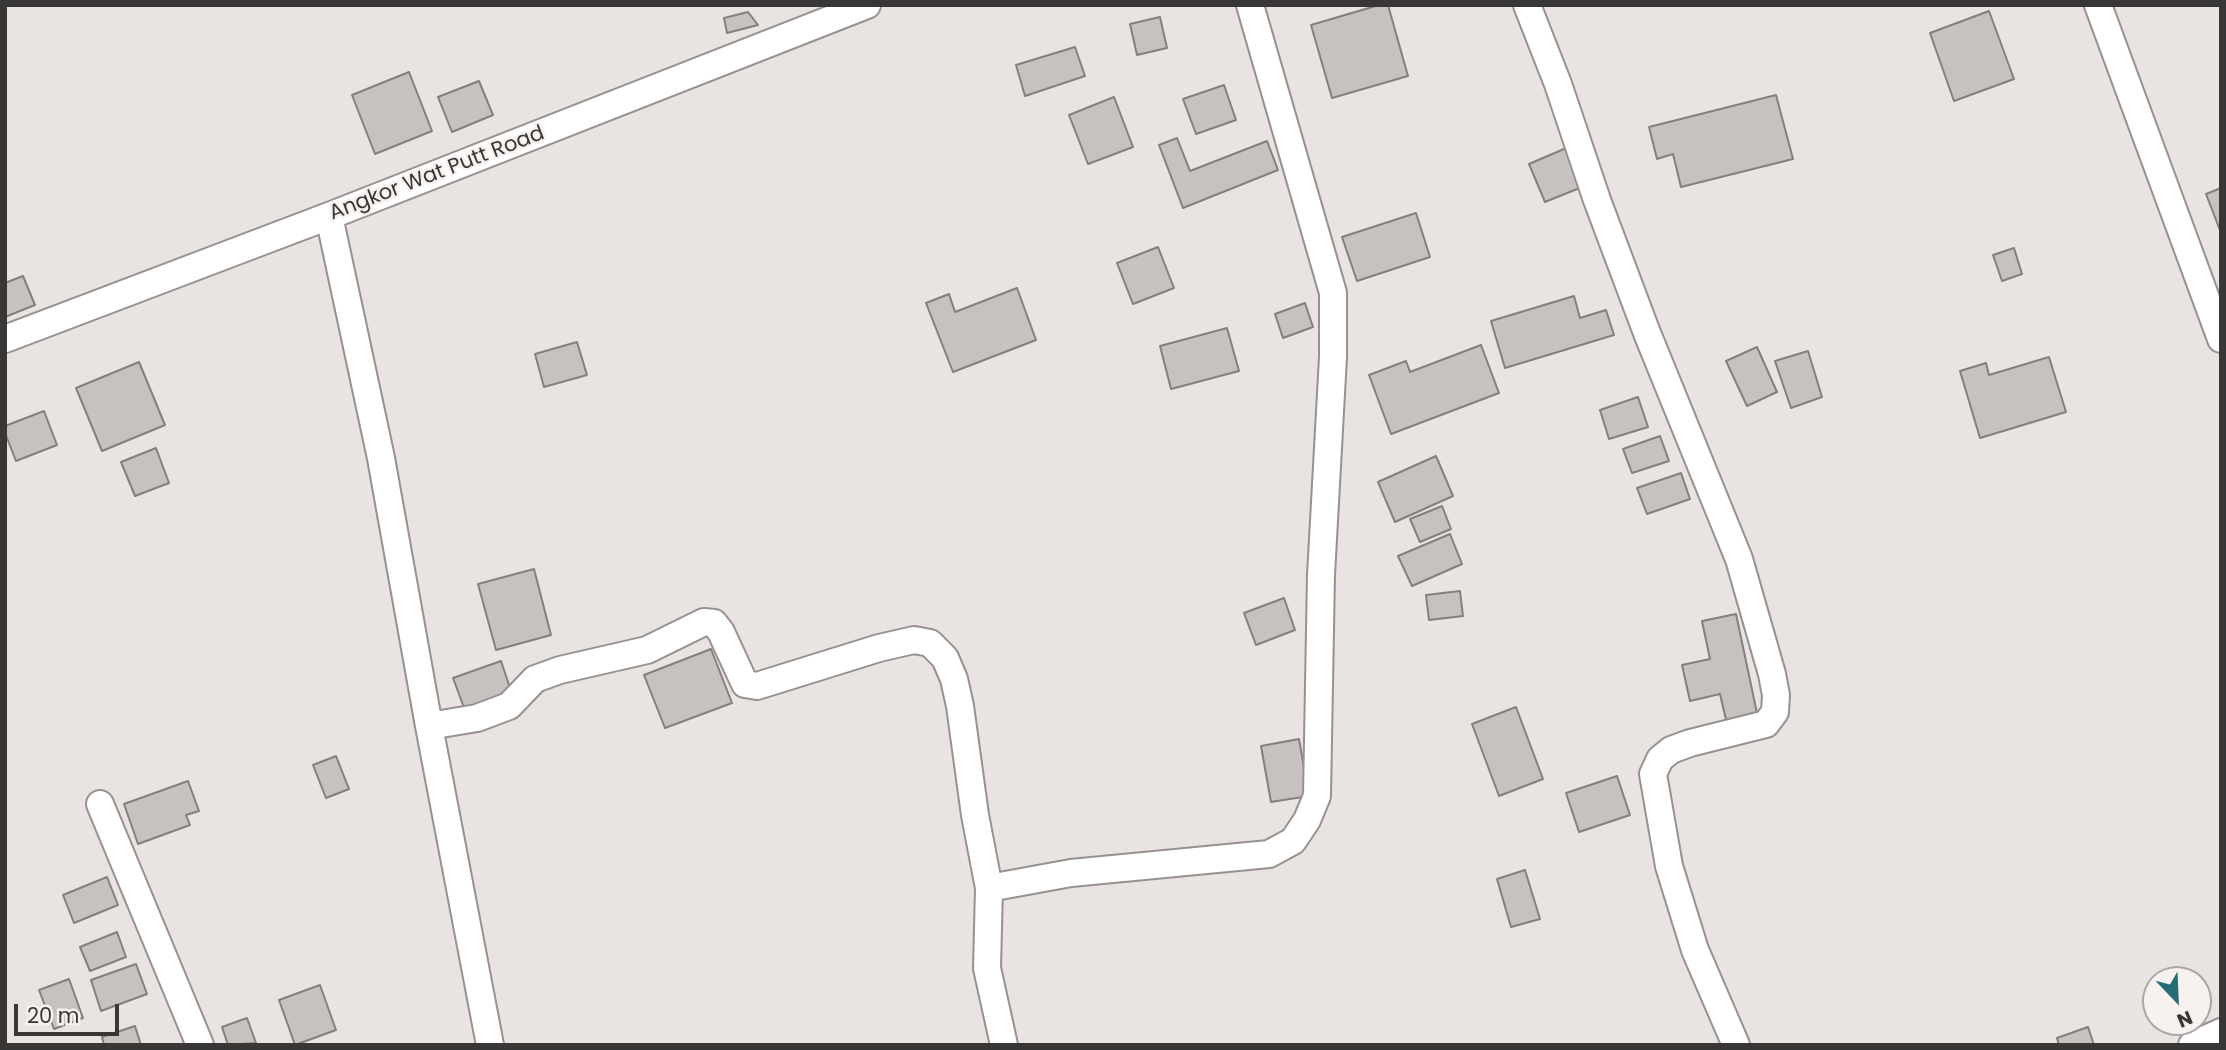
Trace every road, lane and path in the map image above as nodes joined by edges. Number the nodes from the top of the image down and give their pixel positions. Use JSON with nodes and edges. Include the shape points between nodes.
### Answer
{"nodes":[{"id":1,"x":867,"y":5,"type":"edge"},
{"id":2,"x":1250,"y":5,"type":"edge"},
{"id":3,"x":1527,"y":5,"type":"edge"},
{"id":4,"x":2098,"y":5,"type":"edge"},
{"id":5,"x":329,"y":216,"type":"junction"},
{"id":6,"x":5,"y":339,"type":"edge"},
{"id":7,"x":2221,"y":339,"type":"edge"},
{"id":8,"x":429,"y":726,"type":"junction"},
{"id":9,"x":100,"y":804,"type":"dead end"},
{"id":10,"x":989,"y":888,"type":"junction"},
{"id":11,"x":2221,"y":1032,"type":"edge"},
{"id":12,"x":200,"y":1045,"type":"edge"},
{"id":13,"x":490,"y":1045,"type":"edge"},
{"id":14,"x":1004,"y":1045,"type":"edge"},
{"id":15,"x":1737,"y":1045,"type":"edge"},
{"id":16,"x":2192,"y":1045,"type":"edge"}],
"edges":[{"from":1,"to":5,"type":"street","name":"Angkor Wat Putt Road"},
{"from":2,"to":10,"type":"street","via":[[1333,293],[1317,796],[1293,841],[1269,854],[1071,873]]},
{"from":3,"to":15,"type":"street","via":[[1647,333],[1738,559],[1772,674],[1775,712],[1766,724],[1671,750],[1653,774],[1668,866],[1695,950]]},
{"from":4,"to":7,"type":"street"},
{"from":5,"to":6,"type":"street","name":"Angkor Wat Putt Road"},
{"from":5,"to":8,"type":"street","via":[[381,458]]},
{"from":8,"to":10,"type":"street","via":[[477,718],[509,706],[535,679],[647,650],[704,622],[715,623],[721,632],[745,684],[757,686],[879,648],[915,640],[930,643],[945,658],[954,679]]},
{"from":8,"to":13,"type":"street"},
{"from":9,"to":12,"type":"street"},
{"from":10,"to":14,"type":"street","via":[[987,968]]},
{"from":11,"to":16,"type":"street"}]}
